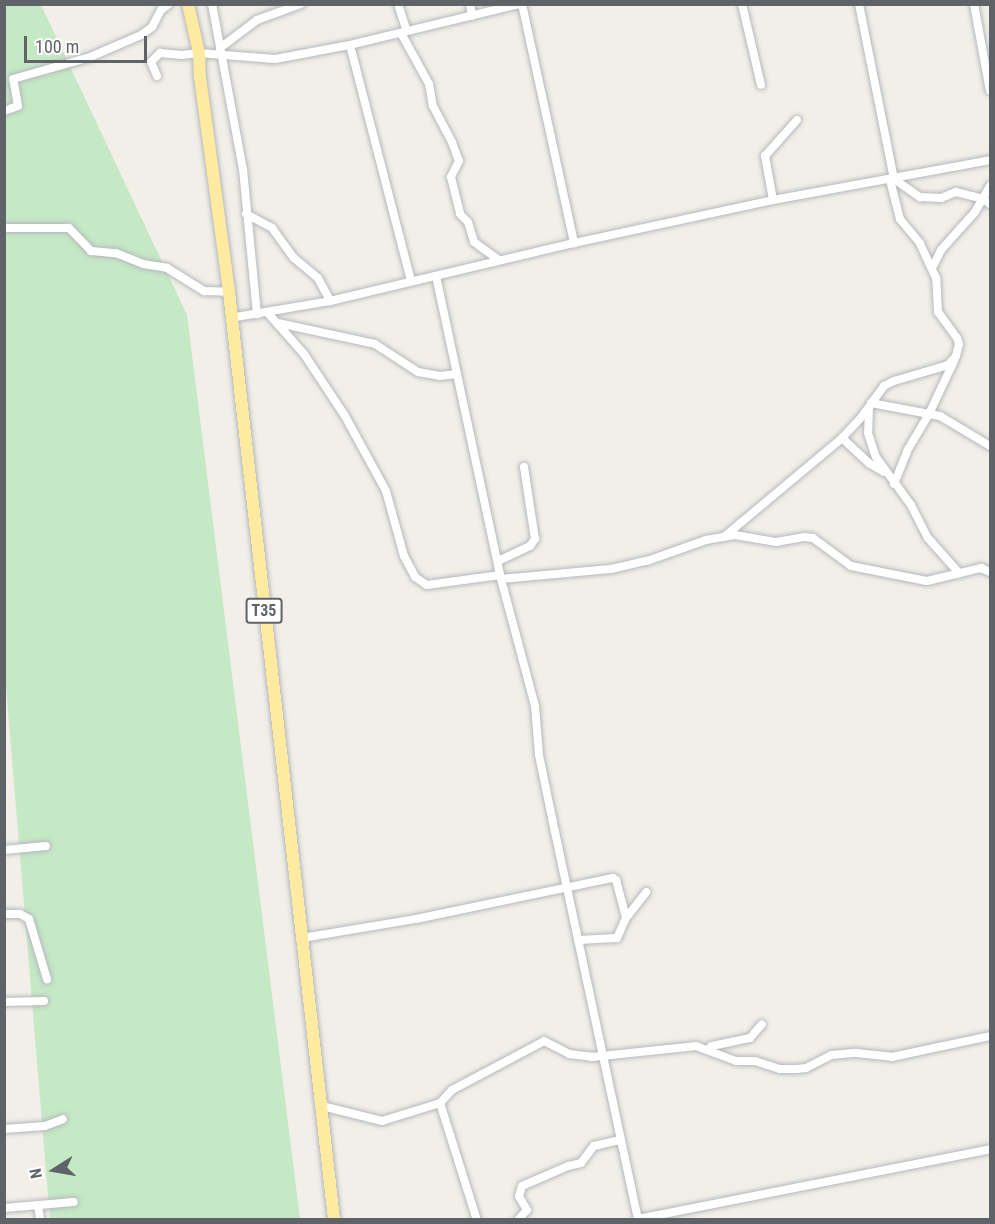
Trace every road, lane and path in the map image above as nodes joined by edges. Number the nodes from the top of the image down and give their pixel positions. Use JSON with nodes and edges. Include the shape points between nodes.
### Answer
{"nodes":[{"id":1,"x":169,"y":4,"type":"edge"},
{"id":2,"x":188,"y":4,"type":"edge"},
{"id":3,"x":212,"y":4,"type":"edge"},
{"id":4,"x":301,"y":4,"type":"edge"},
{"id":5,"x":398,"y":4,"type":"edge"},
{"id":6,"x":470,"y":4,"type":"edge"},
{"id":7,"x":521,"y":4,"type":"edge"},
{"id":8,"x":742,"y":4,"type":"edge"},
{"id":9,"x":974,"y":4,"type":"edge"},
{"id":10,"x":860,"y":5,"type":"edge"},
{"id":11,"x":472,"y":16,"type":"junction"},
{"id":12,"x":404,"y":32,"type":"junction"},
{"id":13,"x":350,"y":45,"type":"junction"},
{"id":14,"x":221,"y":51,"type":"junction"},
{"id":15,"x":199,"y":53,"type":"junction"},
{"id":16,"x":157,"y":76,"type":"dead end"},
{"id":17,"x":761,"y":85,"type":"dead end"},
{"id":18,"x":990,"y":91,"type":"edge"},
{"id":19,"x":4,"y":111,"type":"edge"},
{"id":20,"x":796,"y":120,"type":"dead end"},
{"id":21,"x":990,"y":160,"type":"edge"},
{"id":22,"x":892,"y":179,"type":"junction"},
{"id":23,"x":990,"y":186,"type":"edge"},
{"id":24,"x":773,"y":200,"type":"junction"},
{"id":25,"x":987,"y":202,"type":"edge"},
{"id":26,"x":246,"y":214,"type":"junction"},
{"id":27,"x":4,"y":228,"type":"edge"},
{"id":28,"x":574,"y":243,"type":"junction"},
{"id":29,"x":499,"y":260,"type":"junction"},
{"id":30,"x":932,"y":268,"type":"junction"},
{"id":31,"x":436,"y":276,"type":"junction"},
{"id":32,"x":411,"y":281,"type":"junction"},
{"id":33,"x":229,"y":292,"type":"junction"},
{"id":34,"x":330,"y":301,"type":"junction"},
{"id":35,"x":267,"y":312,"type":"junction"},
{"id":36,"x":257,"y":314,"type":"junction"},
{"id":37,"x":231,"y":318,"type":"junction"},
{"id":38,"x":275,"y":322,"type":"junction"},
{"id":39,"x":954,"y":360,"type":"junction"},
{"id":40,"x":457,"y":374,"type":"junction"},
{"id":41,"x":870,"y":405,"type":"junction"},
{"id":42,"x":929,"y":413,"type":"junction"},
{"id":43,"x":842,"y":438,"type":"junction"},
{"id":44,"x":990,"y":446,"type":"edge"},
{"id":45,"x":524,"y":467,"type":"dead end"},
{"id":46,"x":886,"y":472,"type":"junction"},
{"id":47,"x":894,"y":484,"type":"junction"},
{"id":48,"x":724,"y":536,"type":"junction"},
{"id":49,"x":498,"y":561,"type":"junction"},
{"id":50,"x":990,"y":572,"type":"edge"},
{"id":51,"x":959,"y":573,"type":"junction"},
{"id":52,"x":501,"y":577,"type":"junction"},
{"id":53,"x":46,"y":846,"type":"dead end"},
{"id":54,"x":4,"y":850,"type":"edge"},
{"id":55,"x":568,"y":889,"type":"junction"},
{"id":56,"x":646,"y":892,"type":"dead end"},
{"id":57,"x":4,"y":914,"type":"edge"},
{"id":58,"x":626,"y":918,"type":"junction"},
{"id":59,"x":302,"y":938,"type":"junction"},
{"id":60,"x":578,"y":940,"type":"junction"},
{"id":61,"x":47,"y":979,"type":"dead end"},
{"id":62,"x":44,"y":1001,"type":"dead end"},
{"id":63,"x":4,"y":1002,"type":"edge"},
{"id":64,"x":762,"y":1024,"type":"dead end"},
{"id":65,"x":990,"y":1036,"type":"edge"},
{"id":66,"x":707,"y":1050,"type":"junction"},
{"id":67,"x":602,"y":1055,"type":"junction"},
{"id":68,"x":440,"y":1103,"type":"junction"},
{"id":69,"x":322,"y":1106,"type":"junction"},
{"id":70,"x":63,"y":1119,"type":"dead end"},
{"id":71,"x":4,"y":1129,"type":"edge"},
{"id":72,"x":619,"y":1140,"type":"junction"},
{"id":73,"x":990,"y":1149,"type":"edge"},
{"id":74,"x":74,"y":1202,"type":"dead end"},
{"id":75,"x":38,"y":1205,"type":"junction"},
{"id":76,"x":4,"y":1208,"type":"edge"},
{"id":77,"x":40,"y":1220,"type":"edge"},
{"id":78,"x":334,"y":1220,"type":"edge"},
{"id":79,"x":477,"y":1220,"type":"edge"},
{"id":80,"x":518,"y":1220,"type":"edge"}],
"edges":[{"from":1,"to":19,"type":"street","via":[[141,35],[90,57],[13,79],[18,106]]},
{"from":2,"to":15,"type":"highway","number":"T35"},
{"from":3,"to":14,"type":"street"},
{"from":4,"to":14,"type":"street","via":[[257,20]]},
{"from":5,"to":12,"type":"street"},
{"from":6,"to":11,"type":"street"},
{"from":7,"to":11,"type":"street"},
{"from":7,"to":28,"type":"street"},
{"from":8,"to":17,"type":"street"},
{"from":9,"to":18,"type":"street"},
{"from":10,"to":22,"type":"street"},
{"from":11,"to":12,"type":"street"},
{"from":12,"to":13,"type":"street"},
{"from":12,"to":29,"type":"street","via":[[459,161],[452,177],[460,214],[468,222],[474,242]]},
{"from":13,"to":14,"type":"street","via":[[272,60]]},
{"from":13,"to":32,"type":"street"},
{"from":14,"to":15,"type":"street"},
{"from":14,"to":26,"type":"street","via":[[243,169]]},
{"from":15,"to":16,"type":"street","via":[[155,56],[151,65]]},
{"from":15,"to":33,"type":"highway","number":"T35"},
{"from":20,"to":24,"type":"street","via":[[765,156]]},
{"from":21,"to":22,"type":"street"},
{"from":22,"to":24,"type":"street"},
{"from":22,"to":25,"type":"street","via":[[920,197],[941,198],[956,192]]},
{"from":22,"to":30,"type":"street","via":[[900,219],[916,236]]},
{"from":23,"to":25,"type":"street"},
{"from":24,"to":28,"type":"street"},
{"from":25,"to":30,"type":"street","via":[[946,243]]},
{"from":26,"to":34,"type":"street","via":[[272,228],[294,258],[318,278]]},
{"from":26,"to":36,"type":"street"},
{"from":27,"to":33,"type":"street","via":[[69,228],[91,251],[116,253],[167,268],[204,291]]},
{"from":28,"to":29,"type":"street"},
{"from":29,"to":31,"type":"street"},
{"from":30,"to":39,"type":"street","via":[[938,287],[938,312],[959,344]]},
{"from":31,"to":32,"type":"street"},
{"from":31,"to":40,"type":"street"},
{"from":32,"to":34,"type":"street"},
{"from":33,"to":37,"type":"highway","number":"T35"},
{"from":34,"to":35,"type":"street"},
{"from":35,"to":36,"type":"street"},
{"from":35,"to":38,"type":"street"},
{"from":36,"to":37,"type":"street"},
{"from":37,"to":59,"type":"highway","number":"T35"},
{"from":38,"to":40,"type":"street","via":[[375,344],[418,372]]},
{"from":38,"to":52,"type":"street","via":[[304,354],[378,477],[391,503],[404,556],[415,577],[427,585]]},
{"from":39,"to":41,"type":"street","via":[[948,366],[884,386]]},
{"from":39,"to":42,"type":"street"},
{"from":40,"to":49,"type":"street"},
{"from":41,"to":42,"type":"street"},
{"from":41,"to":43,"type":"street"},
{"from":41,"to":46,"type":"street","via":[[870,442]]},
{"from":42,"to":44,"type":"street","via":[[949,420]]},
{"from":42,"to":47,"type":"street"},
{"from":43,"to":46,"type":"street","via":[[869,463]]},
{"from":43,"to":48,"type":"street"},
{"from":45,"to":49,"type":"street","via":[[535,539],[530,546]]},
{"from":46,"to":47,"type":"street"},
{"from":47,"to":51,"type":"street","via":[[911,505],[928,538]]},
{"from":48,"to":51,"type":"street","via":[[744,535],[776,542],[813,538],[851,566],[927,582]]},
{"from":48,"to":52,"type":"street","via":[[648,561],[597,570]]},
{"from":49,"to":52,"type":"street"},
{"from":50,"to":51,"type":"street","via":[[981,568]]},
{"from":52,"to":55,"type":"street","via":[[535,706],[539,755]]},
{"from":53,"to":54,"type":"street"},
{"from":55,"to":58,"type":"street","via":[[614,878]]},
{"from":55,"to":59,"type":"street"},
{"from":55,"to":60,"type":"street"},
{"from":56,"to":58,"type":"street"},
{"from":57,"to":61,"type":"street","via":[[20,914],[29,919]]},
{"from":58,"to":60,"type":"street","via":[[614,940]]},
{"from":59,"to":69,"type":"highway","number":"T35"},
{"from":60,"to":67,"type":"street"},
{"from":62,"to":63,"type":"street"},
{"from":64,"to":66,"type":"street","via":[[750,1038]]},
{"from":65,"to":66,"type":"street","via":[[892,1057],[831,1055],[797,1069],[736,1061]]},
{"from":66,"to":67,"type":"street","via":[[685,1045]]},
{"from":67,"to":68,"type":"street","via":[[569,1054],[543,1041],[452,1089]]},
{"from":67,"to":72,"type":"street"},
{"from":68,"to":69,"type":"street","via":[[382,1121]]},
{"from":68,"to":79,"type":"street"},
{"from":69,"to":78,"type":"highway","number":"T35"},
{"from":70,"to":71,"type":"street","via":[[45,1126]]},
{"from":72,"to":73,"type":"street","via":[[638,1219]]},
{"from":72,"to":80,"type":"street","via":[[594,1146],[581,1163],[522,1186],[519,1194],[527,1210]]},
{"from":74,"to":75,"type":"street"},
{"from":75,"to":76,"type":"street"},
{"from":75,"to":77,"type":"street"}]}
